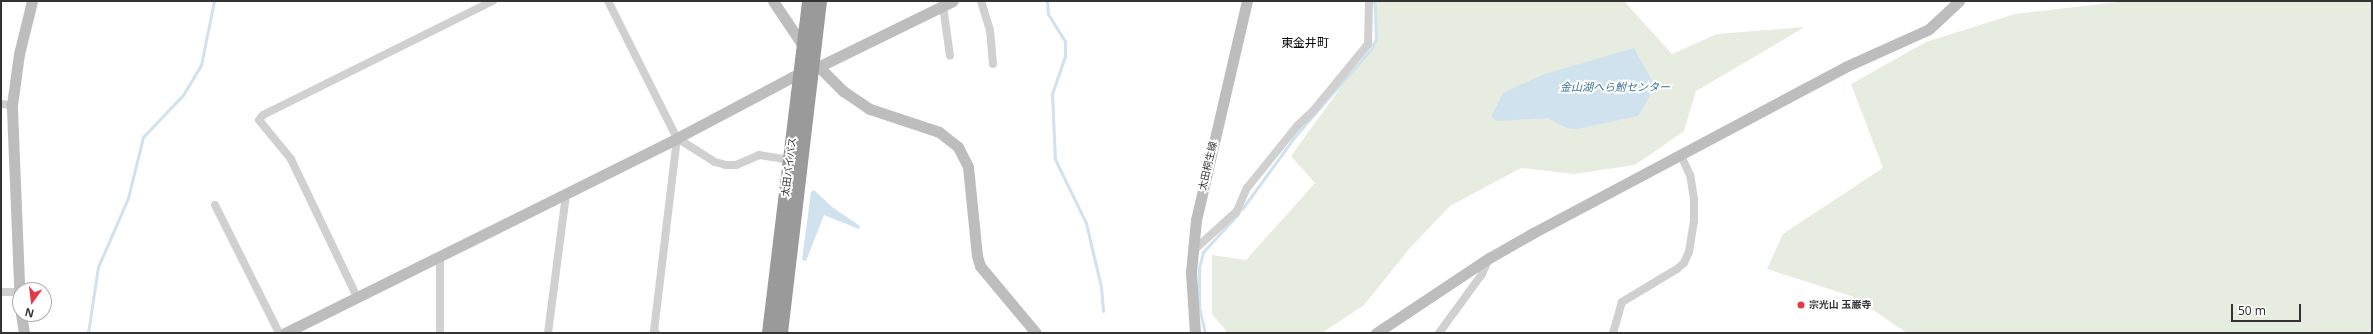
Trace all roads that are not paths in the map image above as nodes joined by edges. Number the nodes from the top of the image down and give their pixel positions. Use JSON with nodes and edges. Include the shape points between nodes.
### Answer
{"nodes":[{"id":1,"x":32,"y":1,"type":"edge"},
{"id":2,"x":493,"y":1,"type":"edge"},
{"id":3,"x":608,"y":1,"type":"edge"},
{"id":4,"x":773,"y":1,"type":"edge"},
{"id":5,"x":808,"y":1,"type":"edge"},
{"id":6,"x":820,"y":1,"type":"edge"},
{"id":7,"x":982,"y":1,"type":"edge"},
{"id":8,"x":1247,"y":1,"type":"edge"},
{"id":9,"x":1368,"y":1,"type":"edge"},
{"id":10,"x":1959,"y":1,"type":"edge"},
{"id":11,"x":949,"y":3,"type":"edge"},
{"id":12,"x":803,"y":46,"type":"junction"},
{"id":13,"x":950,"y":56,"type":"dead end"},
{"id":14,"x":994,"y":64,"type":"dead end"},
{"id":15,"x":811,"y":68,"type":"junction"},
{"id":16,"x":6,"y":104,"type":"edge"},
{"id":17,"x":677,"y":138,"type":"junction"},
{"id":18,"x":1680,"y":154,"type":"junction"},
{"id":19,"x":790,"y":160,"type":"junction"},
{"id":20,"x":566,"y":194,"type":"junction"},
{"id":21,"x":215,"y":205,"type":"dead end"},
{"id":22,"x":1193,"y":251,"type":"junction"},
{"id":23,"x":440,"y":257,"type":"junction"},
{"id":24,"x":1489,"y":258,"type":"junction"},
{"id":25,"x":16,"y":282,"type":"edge"},
{"id":26,"x":1,"y":292,"type":"edge"},
{"id":27,"x":12,"y":292,"type":"edge"},
{"id":28,"x":357,"y":297,"type":"junction"},
{"id":29,"x":22,"y":322,"type":"edge"},
{"id":30,"x":24,"y":333,"type":"edge"},
{"id":31,"x":279,"y":333,"type":"edge"},
{"id":32,"x":286,"y":333,"type":"edge"},
{"id":33,"x":440,"y":333,"type":"edge"},
{"id":34,"x":548,"y":333,"type":"edge"},
{"id":35,"x":656,"y":333,"type":"edge"},
{"id":36,"x":769,"y":333,"type":"edge"},
{"id":37,"x":781,"y":333,"type":"edge"},
{"id":38,"x":1036,"y":333,"type":"edge"},
{"id":39,"x":1195,"y":333,"type":"edge"},
{"id":40,"x":1376,"y":333,"type":"edge"},
{"id":41,"x":1439,"y":333,"type":"edge"},
{"id":42,"x":1613,"y":333,"type":"edge"}],
"edges":[{"from":1,"to":16,"type":"street"},
{"from":2,"to":28,"type":"street","via":[[264,115],[259,120],[291,159]]},
{"from":3,"to":17,"type":"street"},
{"from":4,"to":12,"type":"street"},
{"from":5,"to":12,"type":"highway","name":"太田バイパス"},
{"from":6,"to":15,"type":"highway","name":"太田バイパス"},
{"from":7,"to":14,"type":"street","via":[[990,30]]},
{"from":8,"to":22,"type":"street","name":"太田桐生線","via":[[1208,164]]},
{"from":9,"to":22,"type":"street","via":[[1368,44],[1252,182],[1237,211]]},
{"from":10,"to":18,"type":"street","via":[[1929,28],[1845,66]]},
{"from":11,"to":13,"type":"street"},
{"from":11,"to":15,"type":"street"},
{"from":12,"to":15,"type":"highway","name":"太田バイパス"},
{"from":15,"to":17,"type":"street"},
{"from":15,"to":19,"type":"highway","name":"太田バイパス"},
{"from":15,"to":37,"type":"highway","name":"太田バイパス"},
{"from":15,"to":38,"type":"street","via":[[856,101],[891,117],[939,132],[958,147],[968,167],[980,266]]},
{"from":16,"to":25,"type":"street"},
{"from":17,"to":19,"type":"street","via":[[715,162],[726,165],[736,165],[759,155]]},
{"from":17,"to":20,"type":"street"},
{"from":17,"to":35,"type":"street","via":[[654,331]]},
{"from":18,"to":24,"type":"street"},
{"from":18,"to":42,"type":"street","via":[[1690,175],[1694,199],[1694,222],[1689,252],[1677,270],[1622,302]]},
{"from":19,"to":36,"type":"highway","name":"太田バイパス"},
{"from":20,"to":23,"type":"street"},
{"from":20,"to":34,"type":"street"},
{"from":21,"to":31,"type":"street"},
{"from":22,"to":39,"type":"street","name":"太田桐生線","via":[[1191,302]]},
{"from":23,"to":28,"type":"street"},
{"from":23,"to":33,"type":"street"},
{"from":24,"to":40,"type":"street"},
{"from":24,"to":41,"type":"street","via":[[1482,274]]},
{"from":26,"to":27,"type":"street"},
{"from":28,"to":32,"type":"street"},
{"from":29,"to":30,"type":"street"}]}
